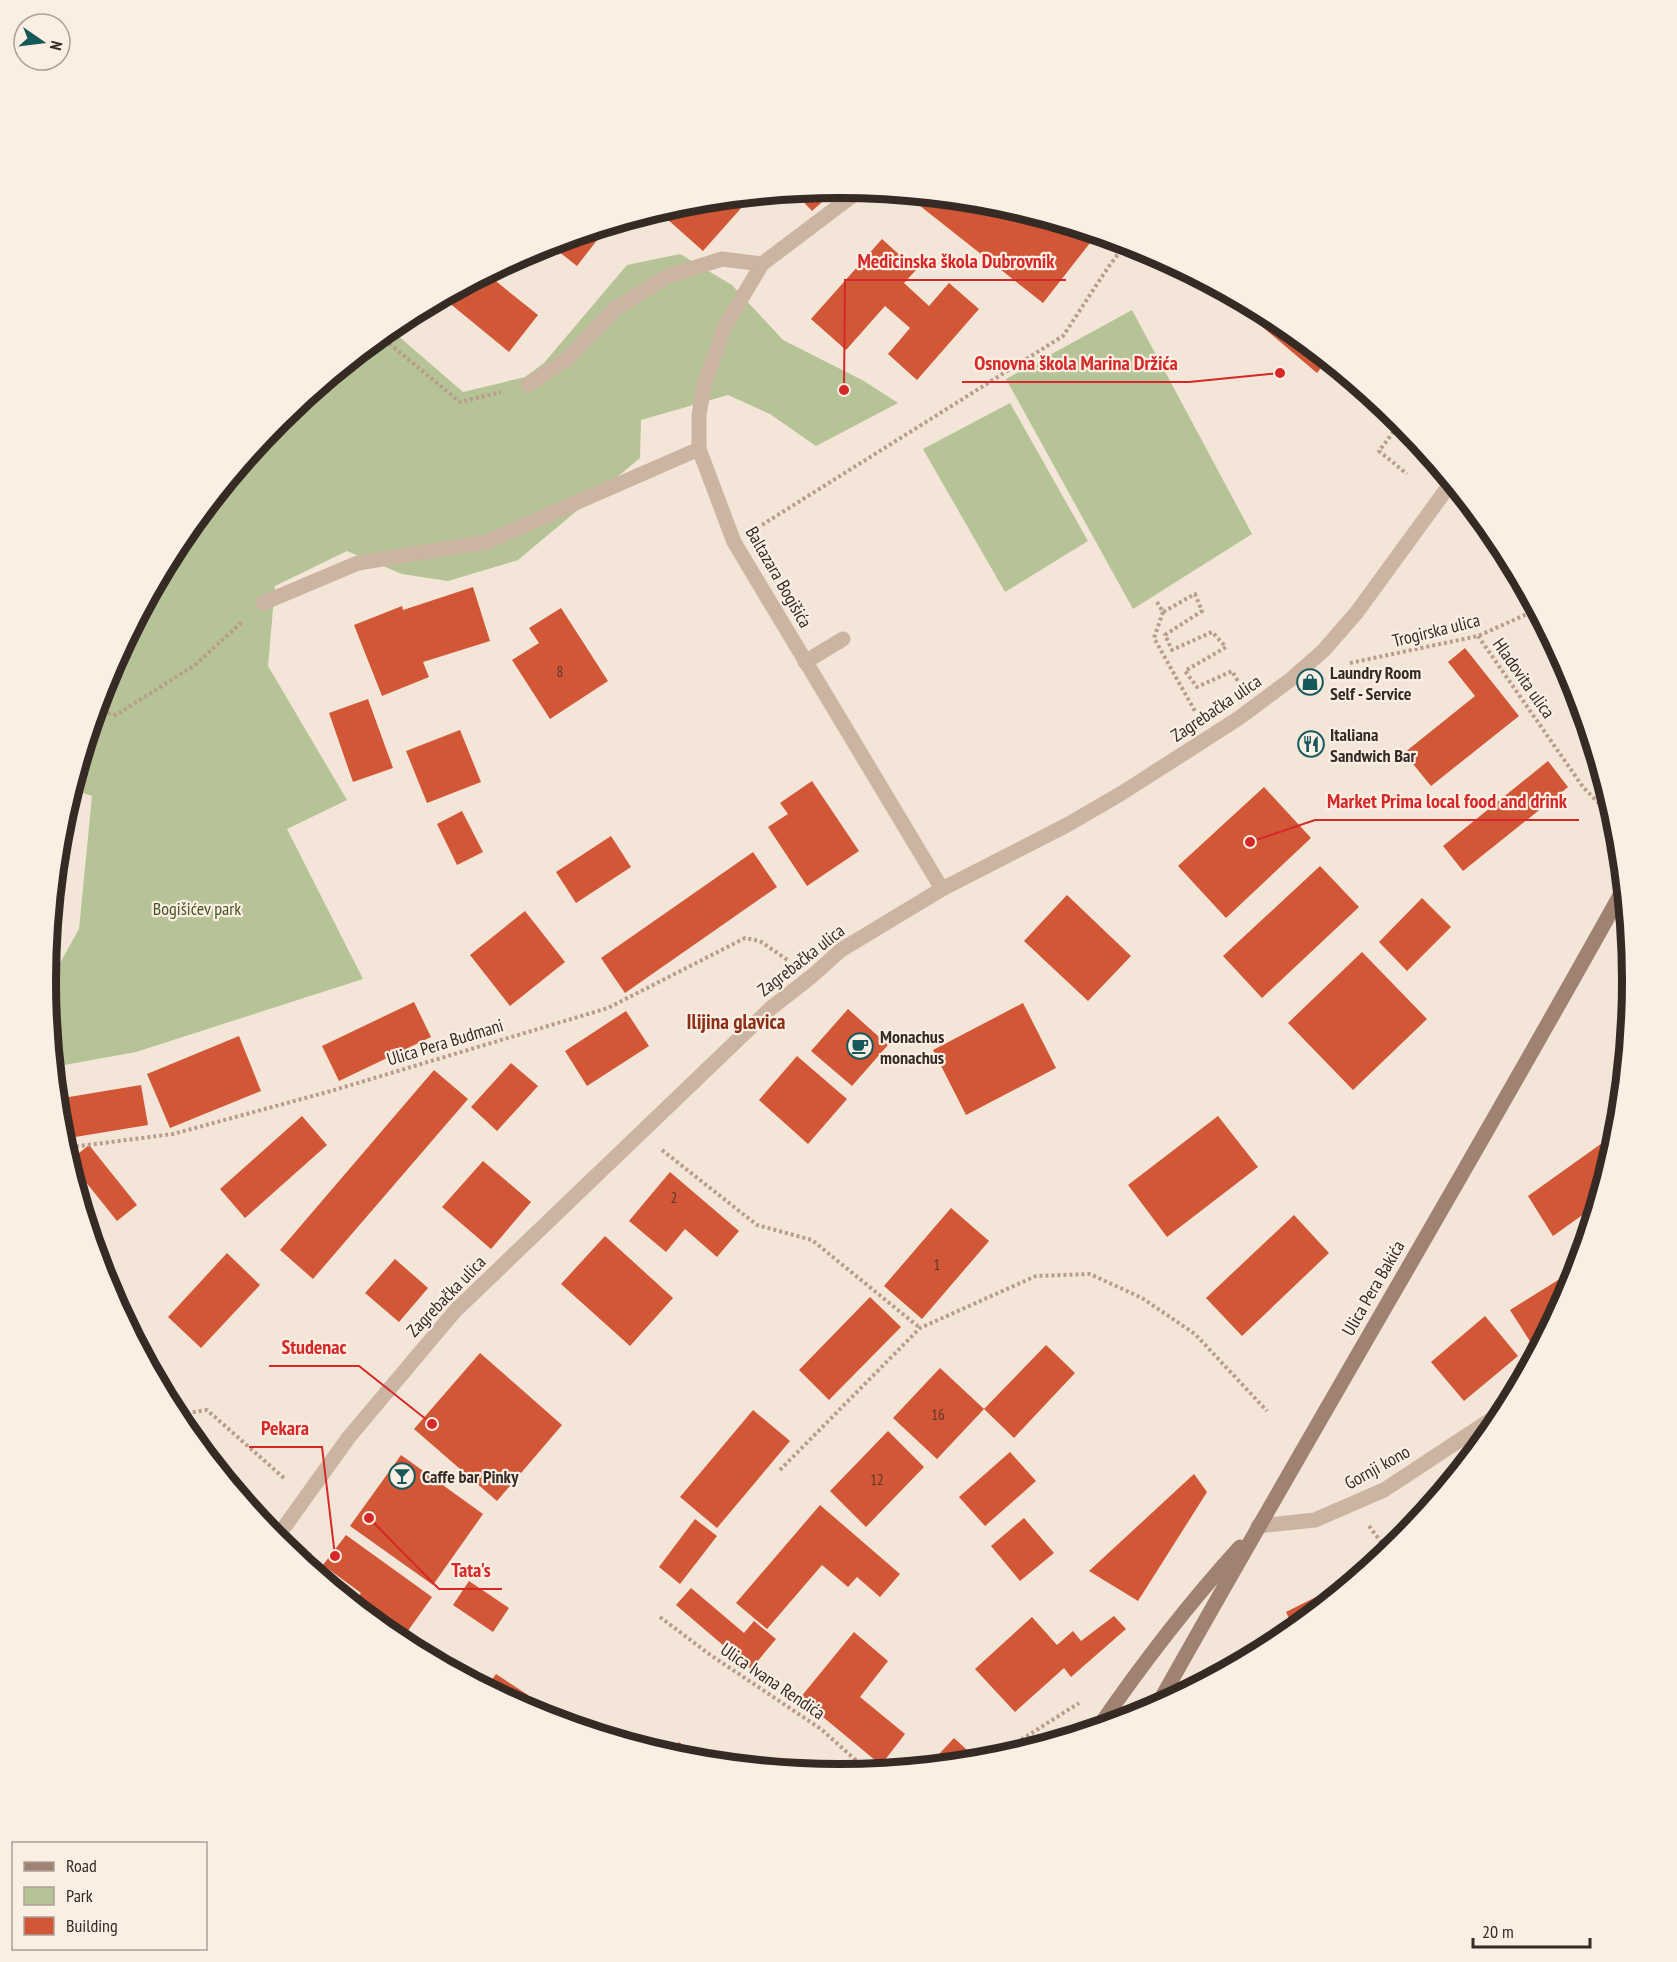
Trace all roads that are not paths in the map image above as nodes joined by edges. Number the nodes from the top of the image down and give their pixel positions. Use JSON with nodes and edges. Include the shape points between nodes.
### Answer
{"nodes":[{"id":1,"x":849,"y":198,"type":"edge"},
{"id":2,"x":762,"y":264,"type":"junction"},
{"id":3,"x":528,"y":385,"type":"road end"},
{"id":4,"x":699,"y":449,"type":"junction"},
{"id":5,"x":1447,"y":489,"type":"edge"},
{"id":6,"x":262,"y":603,"type":"road end"},
{"id":7,"x":843,"y":639,"type":"dead end"},
{"id":8,"x":805,"y":662,"type":"junction"},
{"id":9,"x":942,"y":889,"type":"junction"},
{"id":10,"x":1617,"y":901,"type":"edge"},
{"id":11,"x":1484,"y":1424,"type":"edge"},
{"id":12,"x":1258,"y":1527,"type":"junction"},
{"id":13,"x":281,"y":1531,"type":"edge"},
{"id":14,"x":1165,"y":1692,"type":"edge"},
{"id":15,"x":1107,"y":1716,"type":"edge"}],
"edges":[{"from":1,"to":2,"type":"street"},
{"from":2,"to":3,"type":"street","via":[[722,259],[668,276],[616,308],[568,358]]},
{"from":2,"to":4,"type":"street","name":"Baltazara Bogišića","via":[[724,328],[711,363],[699,415]]},
{"from":4,"to":6,"type":"street","via":[[486,542],[358,563]]},
{"from":4,"to":8,"type":"street","name":"Baltazara Bogišića","via":[[734,542]]},
{"from":5,"to":9,"type":"street","name":"Zagrebačka ulica","via":[[1357,612],[1324,650],[1290,680],[1122,793]]},
{"from":7,"to":8,"type":"street"},
{"from":8,"to":9,"type":"street","name":"Baltazara Bogišića"},
{"from":9,"to":13,"type":"street","name":"Zagrebačka ulica","via":[[841,950],[771,1008],[455,1311],[349,1437]]},
{"from":10,"to":12,"type":"main road","name":"Ulica Pera Bakića"},
{"from":11,"to":12,"type":"street","name":"Gornji kono","via":[[1384,1490],[1315,1520]]},
{"from":12,"to":14,"type":"main road","name":"Ulica Pera Bakića"},
{"from":12,"to":15,"type":"main road","via":[[1152,1651]]}]}
